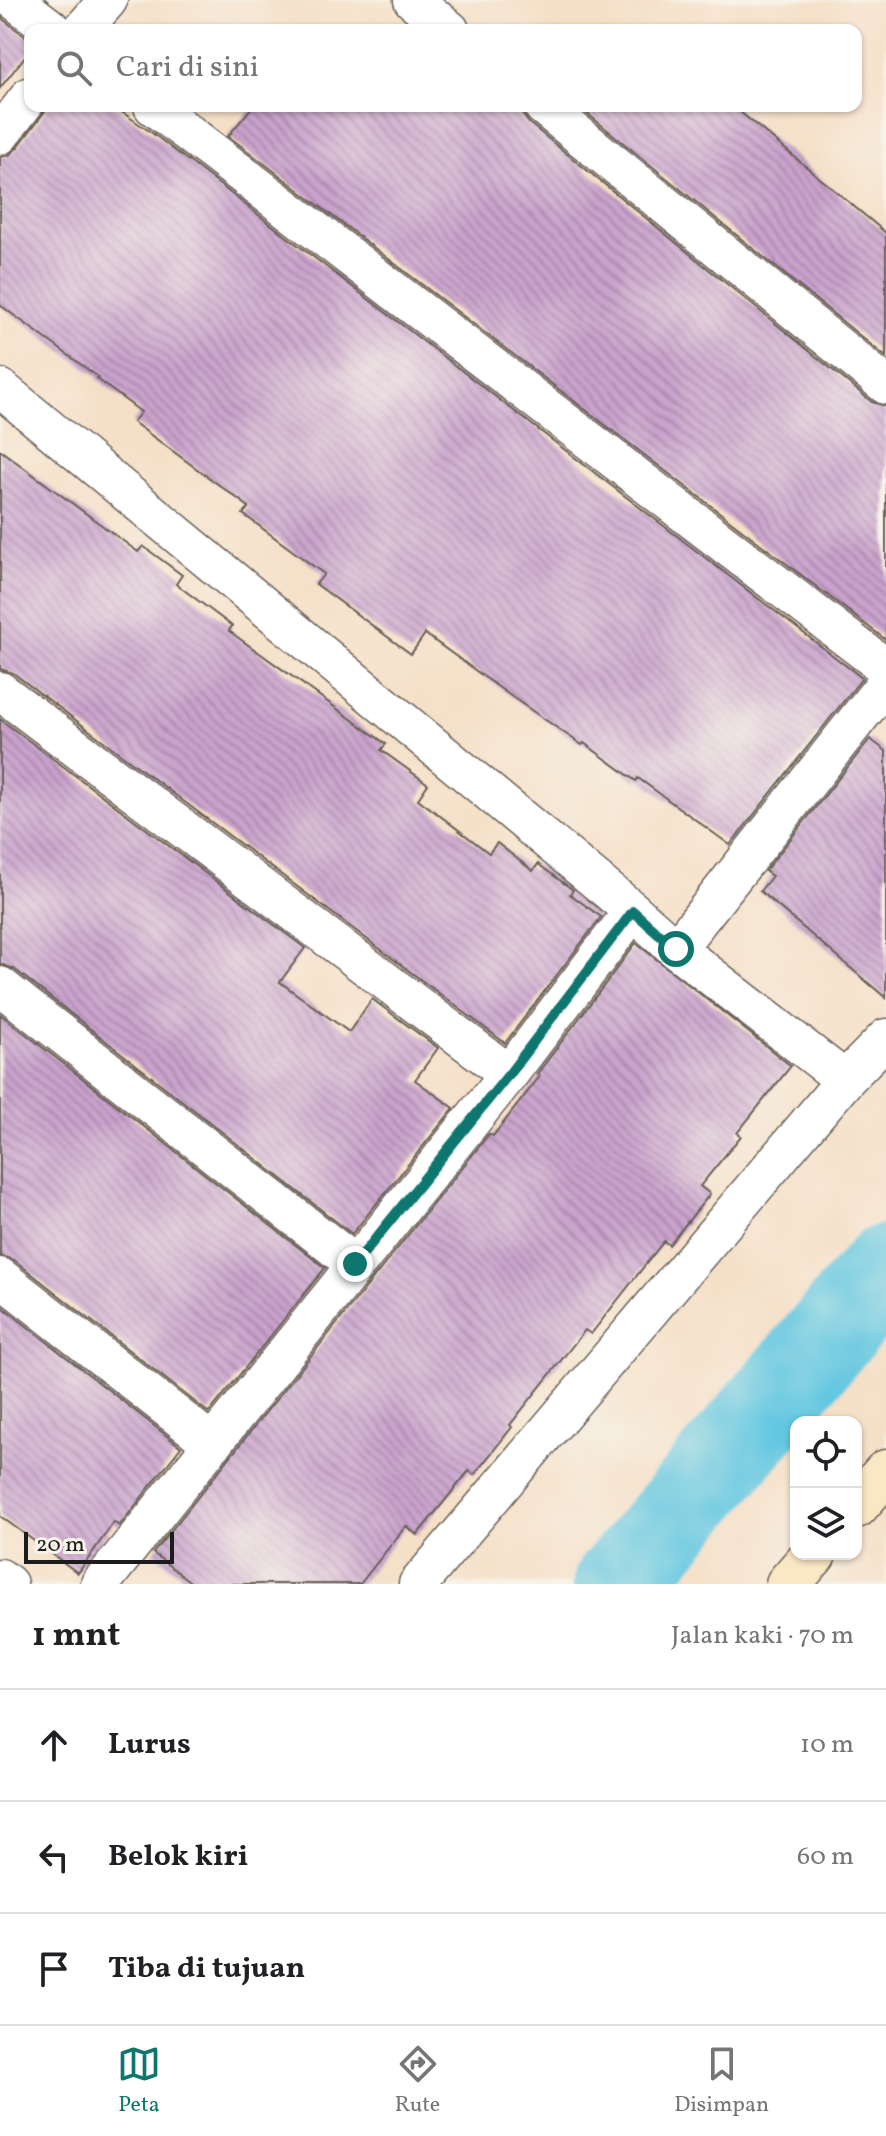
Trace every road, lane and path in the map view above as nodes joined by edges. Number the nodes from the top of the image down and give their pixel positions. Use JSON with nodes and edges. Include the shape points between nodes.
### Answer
{"nodes":[{"id":1,"x":14,"y":0,"type":"edge"},
{"id":2,"x":108,"y":0,"type":"edge"},
{"id":3,"x":413,"y":0,"type":"edge"},
{"id":4,"x":45,"y":24,"type":"edge"},
{"id":5,"x":87,"y":24,"type":"edge"},
{"id":6,"x":443,"y":24,"type":"edge"},
{"id":7,"x":24,"y":104,"type":"edge"},
{"id":8,"x":161,"y":112,"type":"edge"},
{"id":9,"x":550,"y":112,"type":"edge"},
{"id":10,"x":0,"y":135,"type":"edge"},
{"id":11,"x":886,"y":385,"type":"edge"},
{"id":12,"x":0,"y":388,"type":"edge"},
{"id":13,"x":886,"y":668,"type":"edge"},
{"id":14,"x":886,"y":683,"type":"edge"},
{"id":15,"x":0,"y":691,"type":"edge"},
{"id":16,"x":633,"y":911,"type":"junction"},
{"id":17,"x":676,"y":949,"type":"junction"},
{"id":18,"x":0,"y":986,"type":"edge"},
{"id":19,"x":886,"y":1038,"type":"edge"},
{"id":20,"x":509,"y":1074,"type":"junction"},
{"id":21,"x":845,"y":1080,"type":"junction"},
{"id":22,"x":355,"y":1264,"type":"junction"},
{"id":23,"x":0,"y":1277,"type":"edge"},
{"id":24,"x":213,"y":1444,"type":"junction"},
{"id":25,"x":886,"y":1472,"type":"edge"},
{"id":26,"x":862,"y":1499,"type":"edge"},
{"id":27,"x":809,"y":1560,"type":"edge"},
{"id":28,"x":0,"y":1578,"type":"edge"},
{"id":29,"x":8,"y":1584,"type":"edge"},
{"id":30,"x":100,"y":1584,"type":"edge"},
{"id":31,"x":418,"y":1584,"type":"edge"},
{"id":32,"x":788,"y":1584,"type":"edge"}],
"edges":[{"from":1,"to":4,"type":"street"},
{"from":2,"to":5,"type":"street"},
{"from":3,"to":6,"type":"street"},
{"from":7,"to":10,"type":"street"},
{"from":8,"to":13,"type":"street"},
{"from":9,"to":11,"type":"street"},
{"from":12,"to":16,"type":"street"},
{"from":14,"to":17,"type":"street"},
{"from":15,"to":20,"type":"street"},
{"from":16,"to":17,"type":"street"},
{"from":16,"to":20,"type":"street"},
{"from":17,"to":21,"type":"street"},
{"from":18,"to":22,"type":"street"},
{"from":19,"to":21,"type":"street"},
{"from":20,"to":22,"type":"street"},
{"from":21,"to":31,"type":"street"},
{"from":22,"to":24,"type":"street"},
{"from":23,"to":24,"type":"street"},
{"from":24,"to":30,"type":"street"},
{"from":25,"to":26,"type":"main road"},
{"from":27,"to":32,"type":"main road"},
{"from":28,"to":29,"type":"street"}]}
